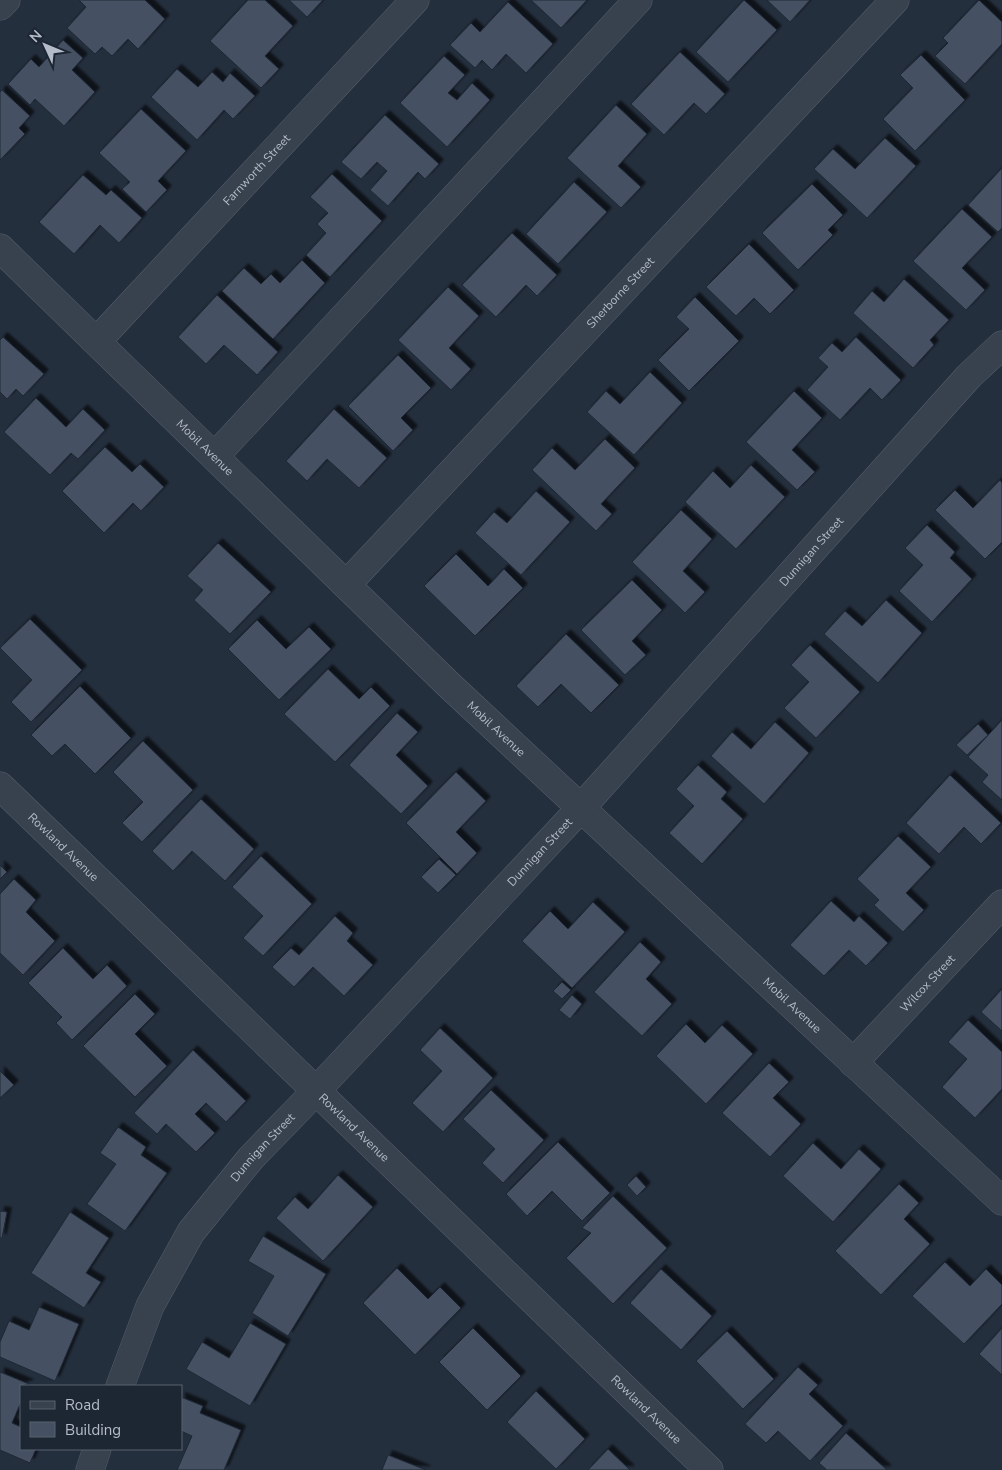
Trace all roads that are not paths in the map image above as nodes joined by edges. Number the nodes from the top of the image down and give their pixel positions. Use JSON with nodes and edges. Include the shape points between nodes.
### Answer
{"nodes":[{"id":1,"x":6,"y":0,"type":"edge"},
{"id":2,"x":415,"y":0,"type":"edge"},
{"id":3,"x":638,"y":0,"type":"edge"},
{"id":4,"x":895,"y":0,"type":"edge"},
{"id":5,"x":0,"y":6,"type":"edge"},
{"id":6,"x":0,"y":248,"type":"edge"},
{"id":7,"x":97,"y":341,"type":"junction"},
{"id":8,"x":1002,"y":344,"type":"edge"},
{"id":9,"x":215,"y":456,"type":"junction"},
{"id":10,"x":346,"y":585,"type":"junction"},
{"id":11,"x":0,"y":786,"type":"edge"},
{"id":12,"x":580,"y":809,"type":"junction"},
{"id":13,"x":1002,"y":904,"type":"edge"},
{"id":14,"x":853,"y":1063,"type":"junction"},
{"id":15,"x":316,"y":1090,"type":"junction"},
{"id":16,"x":1002,"y":1201,"type":"edge"},
{"id":17,"x":120,"y":1385,"type":"edge"},
{"id":18,"x":97,"y":1450,"type":"edge"},
{"id":19,"x":90,"y":1470,"type":"edge"},
{"id":20,"x":709,"y":1470,"type":"edge"}],
"edges":[{"from":1,"to":5,"type":"street"},
{"from":2,"to":7,"type":"street","name":"Farnworth Street"},
{"from":3,"to":9,"type":"street"},
{"from":4,"to":10,"type":"street","name":"Sherborne Street"},
{"from":6,"to":7,"type":"street","name":"Mobil Avenue"},
{"from":7,"to":9,"type":"street","name":"Mobil Avenue"},
{"from":8,"to":12,"type":"street","name":"Dunnigan Street","via":[[969,376]]},
{"from":9,"to":10,"type":"street","name":"Mobil Avenue"},
{"from":10,"to":12,"type":"street","name":"Mobil Avenue"},
{"from":11,"to":15,"type":"street","name":"Rowland Avenue"},
{"from":12,"to":14,"type":"street","name":"Mobil Avenue"},
{"from":12,"to":15,"type":"street","name":"Dunnigan Street"},
{"from":13,"to":14,"type":"street","name":"Wilcox Street"},
{"from":14,"to":16,"type":"street","name":"Mobil Avenue"},
{"from":15,"to":17,"type":"street","name":"Dunnigan Street","via":[[251,1158],[191,1232],[150,1306]]},
{"from":15,"to":20,"type":"street","name":"Rowland Avenue"},
{"from":18,"to":19,"type":"street"}]}
